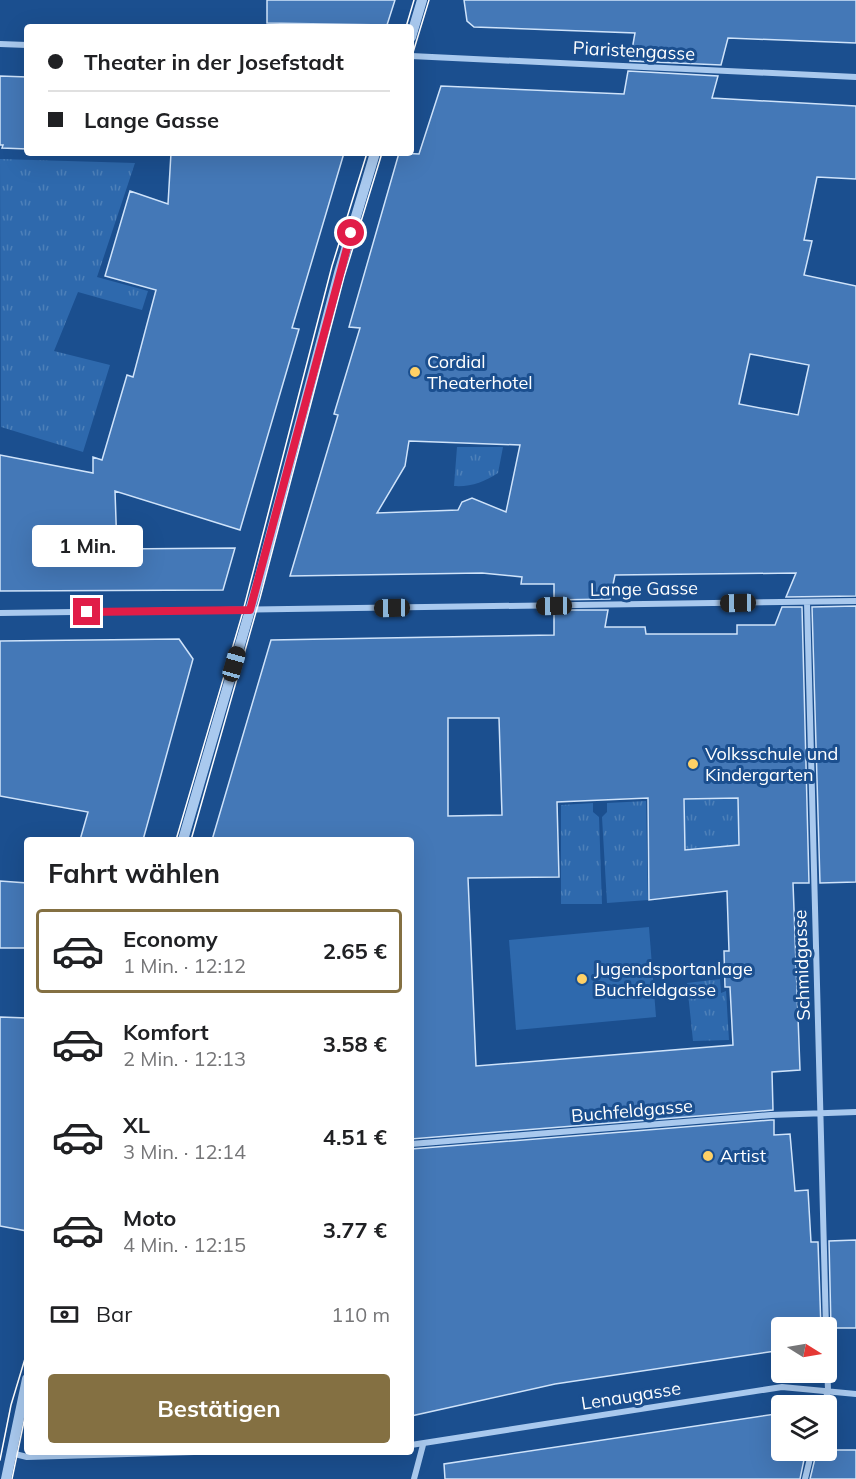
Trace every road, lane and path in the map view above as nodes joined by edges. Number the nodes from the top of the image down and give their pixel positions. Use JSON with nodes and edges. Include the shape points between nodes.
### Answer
{"nodes":[{"id":1,"x":422,"y":0,"type":"edge"},
{"id":2,"x":414,"y":27,"type":"edge"},
{"id":3,"x":0,"y":44,"type":"edge"},
{"id":4,"x":24,"y":45,"type":"edge"},
{"id":5,"x":414,"y":56,"type":"edge"},
{"id":6,"x":856,"y":77,"type":"edge"},
{"id":7,"x":374,"y":156,"type":"edge"},
{"id":8,"x":856,"y":601,"type":"edge"},
{"id":9,"x":807,"y":602,"type":"junction"},
{"id":10,"x":250,"y":610,"type":"junction"},
{"id":11,"x":0,"y":613,"type":"edge"},
{"id":12,"x":184,"y":837,"type":"edge"},
{"id":13,"x":821,"y":1112,"type":"junction"},
{"id":14,"x":856,"y":1112,"type":"edge"},
{"id":15,"x":414,"y":1144,"type":"edge"},
{"id":16,"x":826,"y":1317,"type":"edge"},
{"id":17,"x":828,"y":1383,"type":"edge"},
{"id":18,"x":828,"y":1390,"type":"junction"},
{"id":19,"x":24,"y":1392,"type":"edge"},
{"id":20,"x":856,"y":1394,"type":"edge"},
{"id":21,"x":827,"y":1395,"type":"edge"},
{"id":22,"x":414,"y":1445,"type":"edge"},
{"id":23,"x":423,"y":1445,"type":"junction"},
{"id":24,"x":10,"y":1453,"type":"junction"},
{"id":25,"x":94,"y":1455,"type":"edge"},
{"id":26,"x":809,"y":1461,"type":"edge"},
{"id":27,"x":6,"y":1479,"type":"edge"},
{"id":28,"x":414,"y":1479,"type":"edge"},
{"id":29,"x":805,"y":1479,"type":"edge"}],
"edges":[{"from":1,"to":2,"type":"street"},
{"from":3,"to":4,"type":"street"},
{"from":5,"to":6,"type":"street","name":"Piaristengasse"},
{"from":7,"to":10,"type":"street","via":[[339,273]]},
{"from":8,"to":9,"type":"street","name":"Lange Gasse"},
{"from":9,"to":10,"type":"street","name":"Lange Gasse"},
{"from":9,"to":13,"type":"street","name":"Schmidgasse"},
{"from":10,"to":11,"type":"street","name":"Lange Gasse"},
{"from":10,"to":12,"type":"street"},
{"from":13,"to":14,"type":"street","name":"Buchfeldgasse"},
{"from":13,"to":15,"type":"street","name":"Buchfeldgasse"},
{"from":13,"to":16,"type":"street","name":"Schmidgasse"},
{"from":17,"to":18,"type":"street"},
{"from":18,"to":20,"type":"street","name":"Lenaugasse"},
{"from":18,"to":21,"type":"street"},
{"from":18,"to":23,"type":"street","name":"Lenaugasse","via":[[782,1387]]},
{"from":19,"to":24,"type":"street"},
{"from":22,"to":23,"type":"street","name":"Lenaugasse"},
{"from":23,"to":28,"type":"street"},
{"from":24,"to":25,"type":"street","via":[[27,1457]]},
{"from":24,"to":27,"type":"street"},
{"from":26,"to":29,"type":"street"}]}
